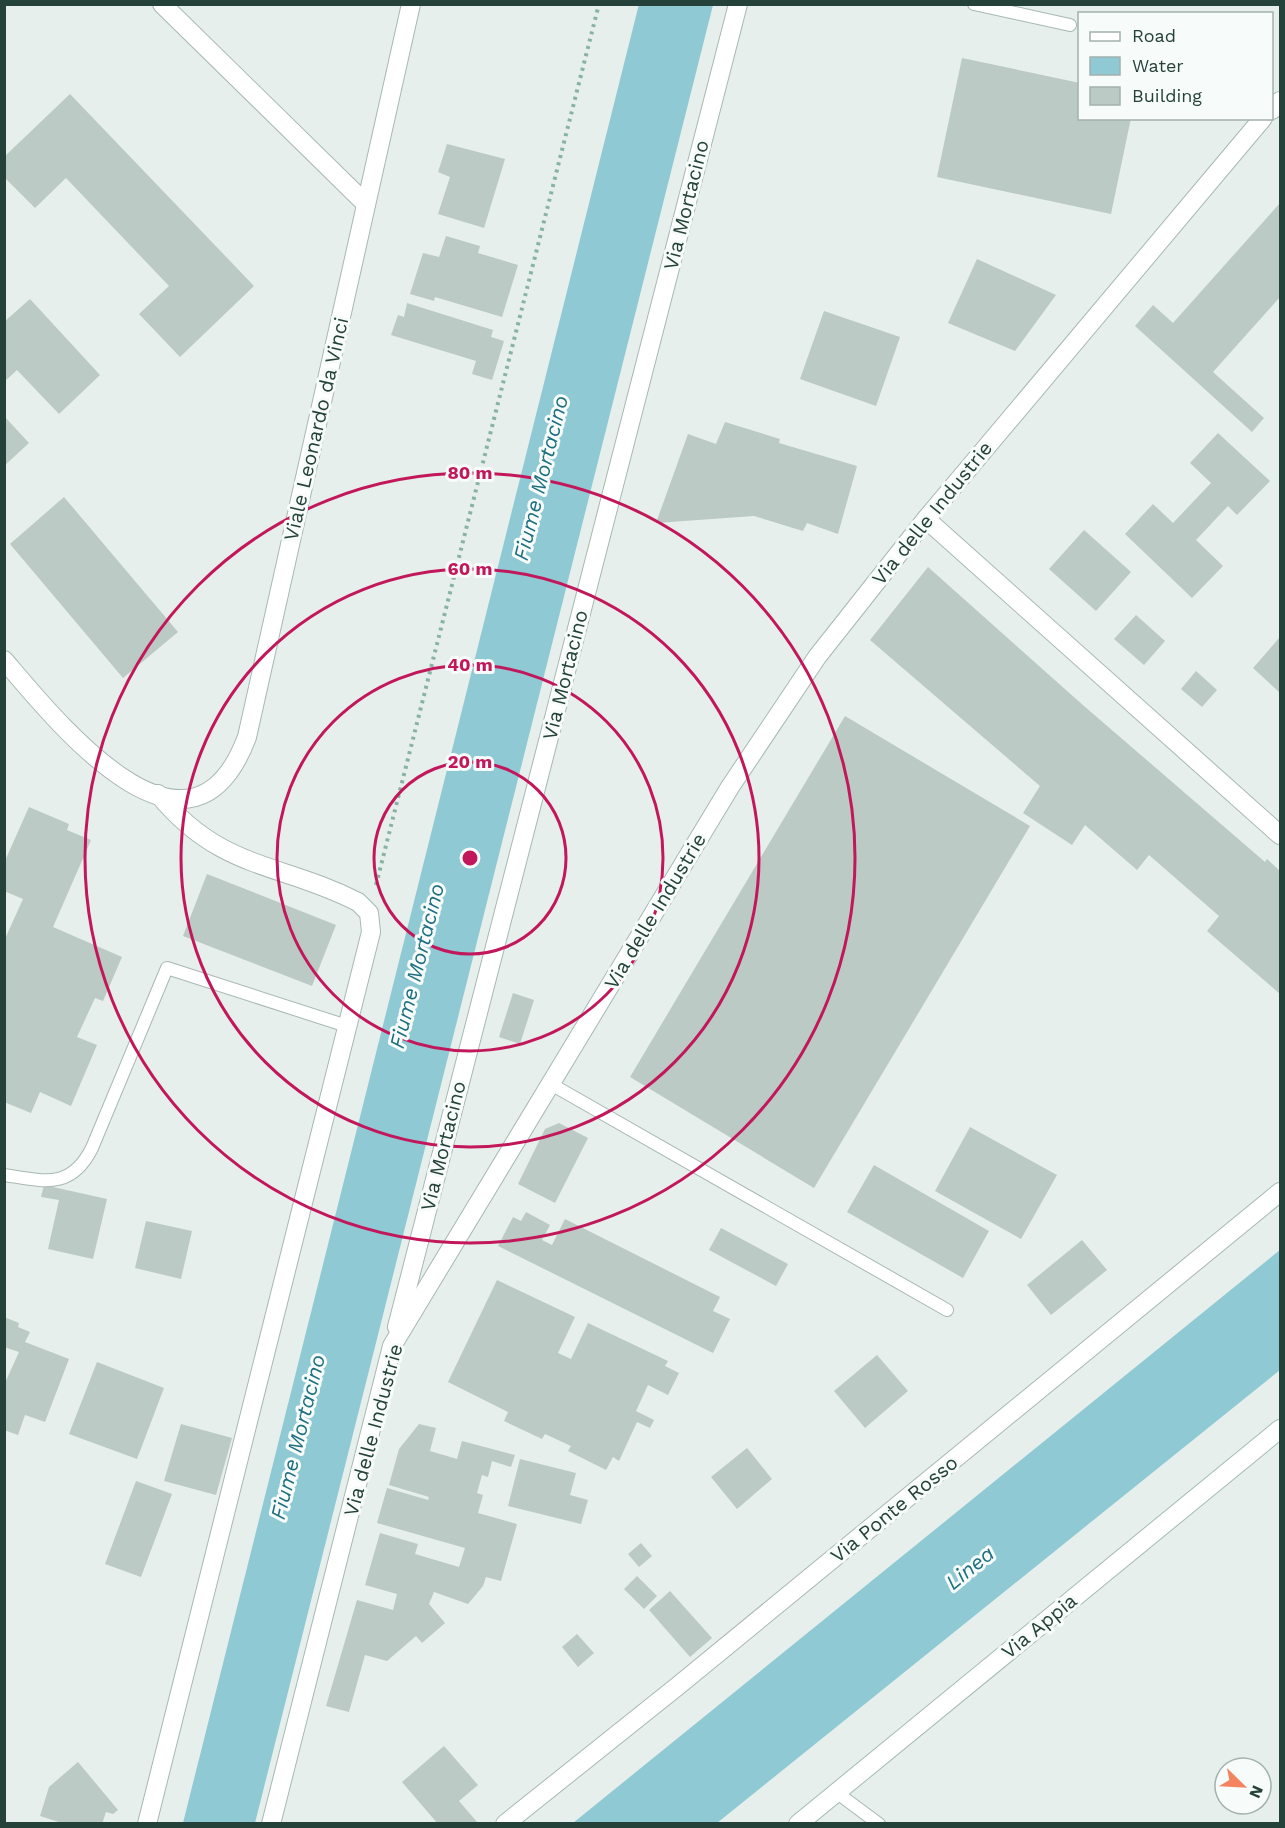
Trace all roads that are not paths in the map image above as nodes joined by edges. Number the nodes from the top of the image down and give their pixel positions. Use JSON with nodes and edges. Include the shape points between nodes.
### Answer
{"nodes":[{"id":1,"x":162,"y":4,"type":"edge"},
{"id":2,"x":411,"y":4,"type":"edge"},
{"id":3,"x":738,"y":4,"type":"edge"},
{"id":4,"x":974,"y":4,"type":"edge"},
{"id":5,"x":1070,"y":25,"type":"dead end"},
{"id":6,"x":1261,"y":120,"type":"edge"},
{"id":7,"x":366,"y":204,"type":"junction"},
{"id":8,"x":926,"y":519,"type":"junction"},
{"id":9,"x":4,"y":660,"type":"edge"},
{"id":10,"x":158,"y":794,"type":"junction"},
{"id":11,"x":1281,"y":835,"type":"edge"},
{"id":12,"x":346,"y":1026,"type":"junction"},
{"id":13,"x":549,"y":1083,"type":"junction"},
{"id":14,"x":4,"y":1175,"type":"edge"},
{"id":15,"x":1281,"y":1192,"type":"edge"},
{"id":16,"x":947,"y":1310,"type":"dead end"},
{"id":17,"x":392,"y":1346,"type":"junction"},
{"id":18,"x":1281,"y":1429,"type":"edge"},
{"id":19,"x":836,"y":1792,"type":"junction"},
{"id":20,"x":147,"y":1824,"type":"edge"},
{"id":21,"x":271,"y":1824,"type":"edge"},
{"id":22,"x":505,"y":1824,"type":"edge"},
{"id":23,"x":798,"y":1824,"type":"edge"},
{"id":24,"x":879,"y":1824,"type":"edge"}],
"edges":[{"from":1,"to":7,"type":"street"},
{"from":2,"to":7,"type":"street","name":"Viale Leonardo da Vinci"},
{"from":3,"to":17,"type":"street","name":"Via Mortacino"},
{"from":4,"to":5,"type":"lane"},
{"from":6,"to":8,"type":"street","name":"Via delle Industrie"},
{"from":7,"to":10,"type":"street","name":"Viale Leonardo da Vinci","via":[[247,737],[231,769],[208,792],[184,799]]},
{"from":8,"to":11,"type":"street"},
{"from":8,"to":13,"type":"street","name":"Via delle Industrie","via":[[824,648],[758,743]]},
{"from":9,"to":10,"type":"street","via":[[96,761]]},
{"from":10,"to":12,"type":"street","via":[[193,830],[226,852],[364,906],[369,913],[369,943]]},
{"from":12,"to":14,"type":"lane","via":[[167,968],[93,1148],[81,1168],[56,1180]]},
{"from":12,"to":20,"type":"street"},
{"from":13,"to":16,"type":"lane"},
{"from":13,"to":17,"type":"street","name":"Via delle Industrie"},
{"from":15,"to":22,"type":"street","name":"Via Ponte Rosso"},
{"from":17,"to":21,"type":"street","name":"Via delle Industrie"},
{"from":18,"to":19,"type":"street","name":"Via Appia"},
{"from":19,"to":23,"type":"street","name":"Via Appia"},
{"from":19,"to":24,"type":"lane"}]}
